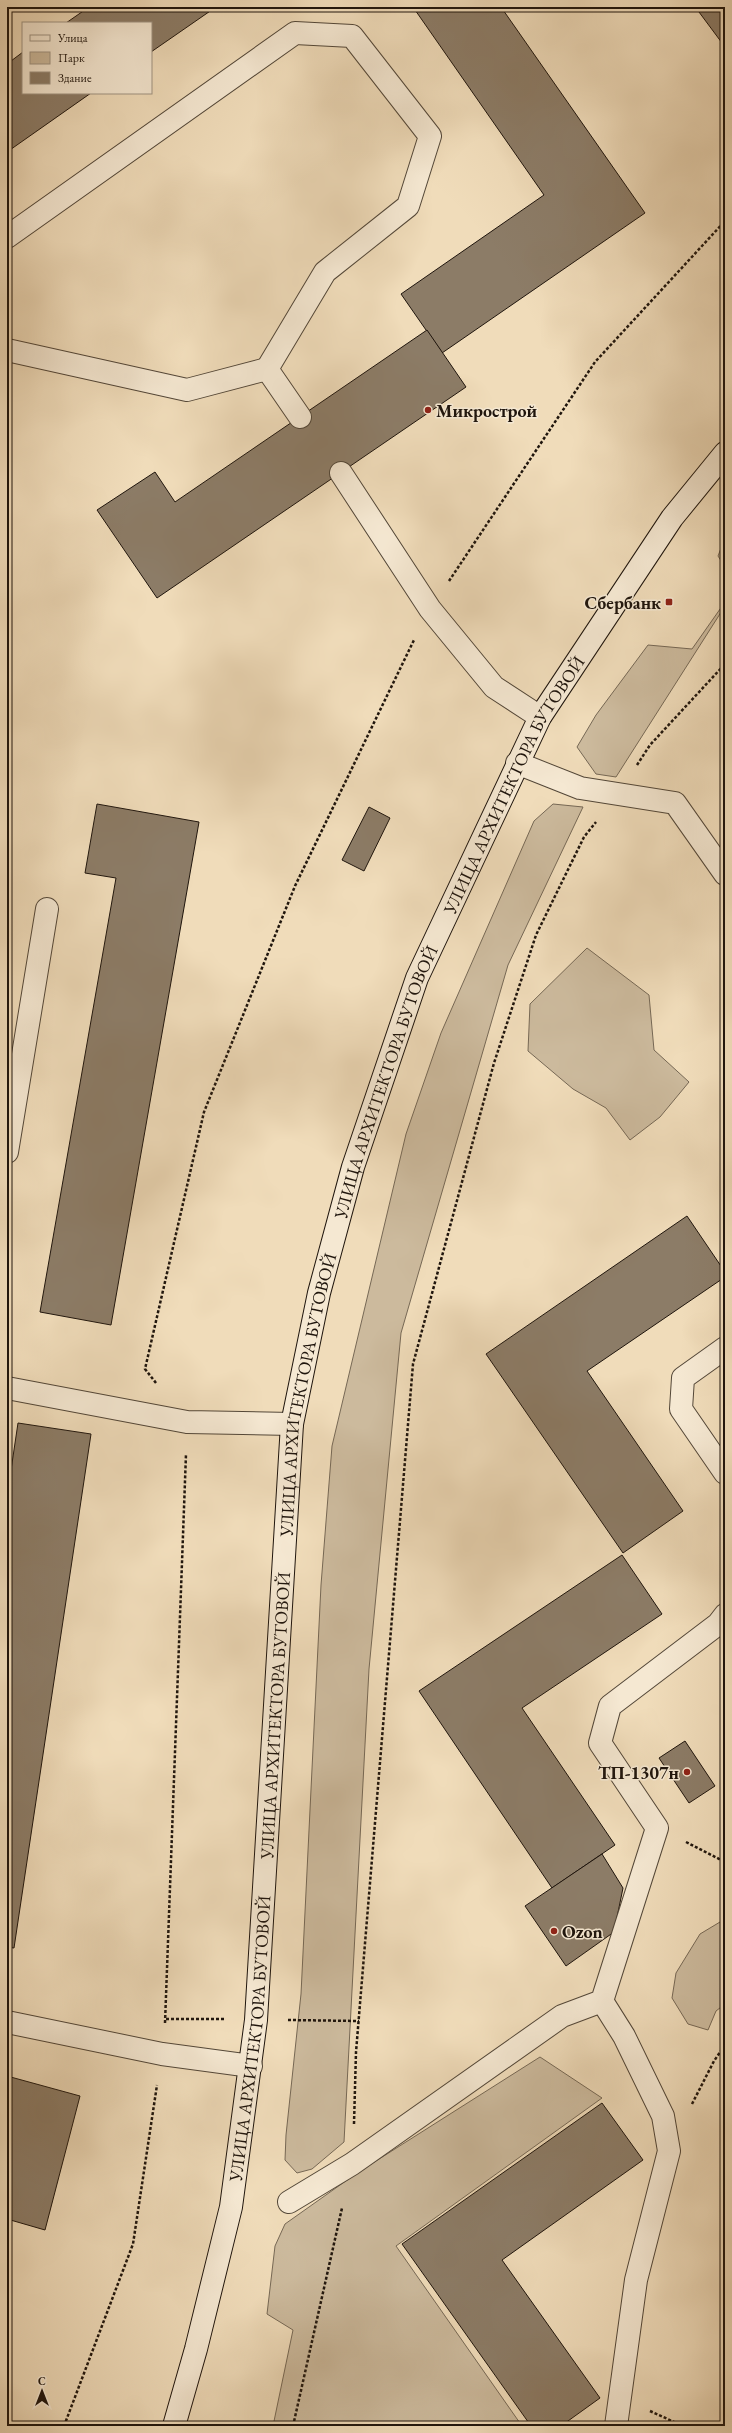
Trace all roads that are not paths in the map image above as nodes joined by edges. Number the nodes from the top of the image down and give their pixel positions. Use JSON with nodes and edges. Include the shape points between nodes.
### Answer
{"nodes":[{"id":1,"x":7,"y":237,"type":"edge"},
{"id":2,"x":7,"y":350,"type":"edge"},
{"id":3,"x":267,"y":370,"type":"junction"},
{"id":4,"x":300,"y":417,"type":"dead end"},
{"id":5,"x":725,"y":453,"type":"edge"},
{"id":6,"x":340,"y":473,"type":"dead end"},
{"id":7,"x":540,"y":717,"type":"junction"},
{"id":8,"x":517,"y":763,"type":"junction"},
{"id":9,"x":725,"y":874,"type":"edge"},
{"id":10,"x":47,"y":909,"type":"dead end"},
{"id":11,"x":7,"y":1152,"type":"edge"},
{"id":12,"x":725,"y":1348,"type":"edge"},
{"id":13,"x":7,"y":1388,"type":"edge"},
{"id":14,"x":292,"y":1424,"type":"junction"},
{"id":15,"x":725,"y":1473,"type":"edge"},
{"id":16,"x":725,"y":1614,"type":"edge"},
{"id":17,"x":602,"y":2001,"type":"junction"},
{"id":18,"x":7,"y":2022,"type":"edge"},
{"id":19,"x":251,"y":2066,"type":"junction"},
{"id":20,"x":289,"y":2202,"type":"dead end"},
{"id":21,"x":174,"y":2426,"type":"edge"},
{"id":22,"x":616,"y":2426,"type":"edge"}],
"edges":[{"from":1,"to":3,"type":"main road","via":[[295,33],[352,36],[430,136],[408,206],[325,272]]},
{"from":2,"to":3,"type":"main road","via":[[187,390]]},
{"from":3,"to":4,"type":"main road"},
{"from":5,"to":7,"type":"main road","name":"УЛИЦА АРХИТЕКТОРА БУТОВОЙ","via":[[672,518]]},
{"from":6,"to":7,"type":"main road","via":[[430,609],[494,687]]},
{"from":7,"to":8,"type":"main road","name":"УЛИЦА АРХИТЕКТОРА БУТОВОЙ"},
{"from":8,"to":9,"type":"main road","via":[[580,788],[675,803]]},
{"from":8,"to":14,"type":"main road","name":"УЛИЦА АРХИТЕКТОРА БУТОВОЙ","via":[[415,986],[353,1167],[319,1293]]},
{"from":10,"to":11,"type":"main road"},
{"from":12,"to":15,"type":"main road","via":[[683,1378],[681,1409]]},
{"from":13,"to":14,"type":"main road","via":[[187,1422]]},
{"from":14,"to":19,"type":"main road","name":"УЛИЦА АРХИТЕКТОРА БУТОВОЙ","via":[[256,2020]]},
{"from":16,"to":17,"type":"main road","via":[[718,1624],[610,1706],[600,1744],[657,1828]]},
{"from":17,"to":20,"type":"main road","via":[[562,2016],[352,2164]]},
{"from":17,"to":22,"type":"main road","via":[[624,2036],[663,2116],[669,2151],[636,2280]]},
{"from":18,"to":19,"type":"main road","via":[[162,2054]]},
{"from":19,"to":21,"type":"main road","name":"УЛИЦА АРХИТЕКТОРА БУТОВОЙ","via":[[231,2207]]}]}
